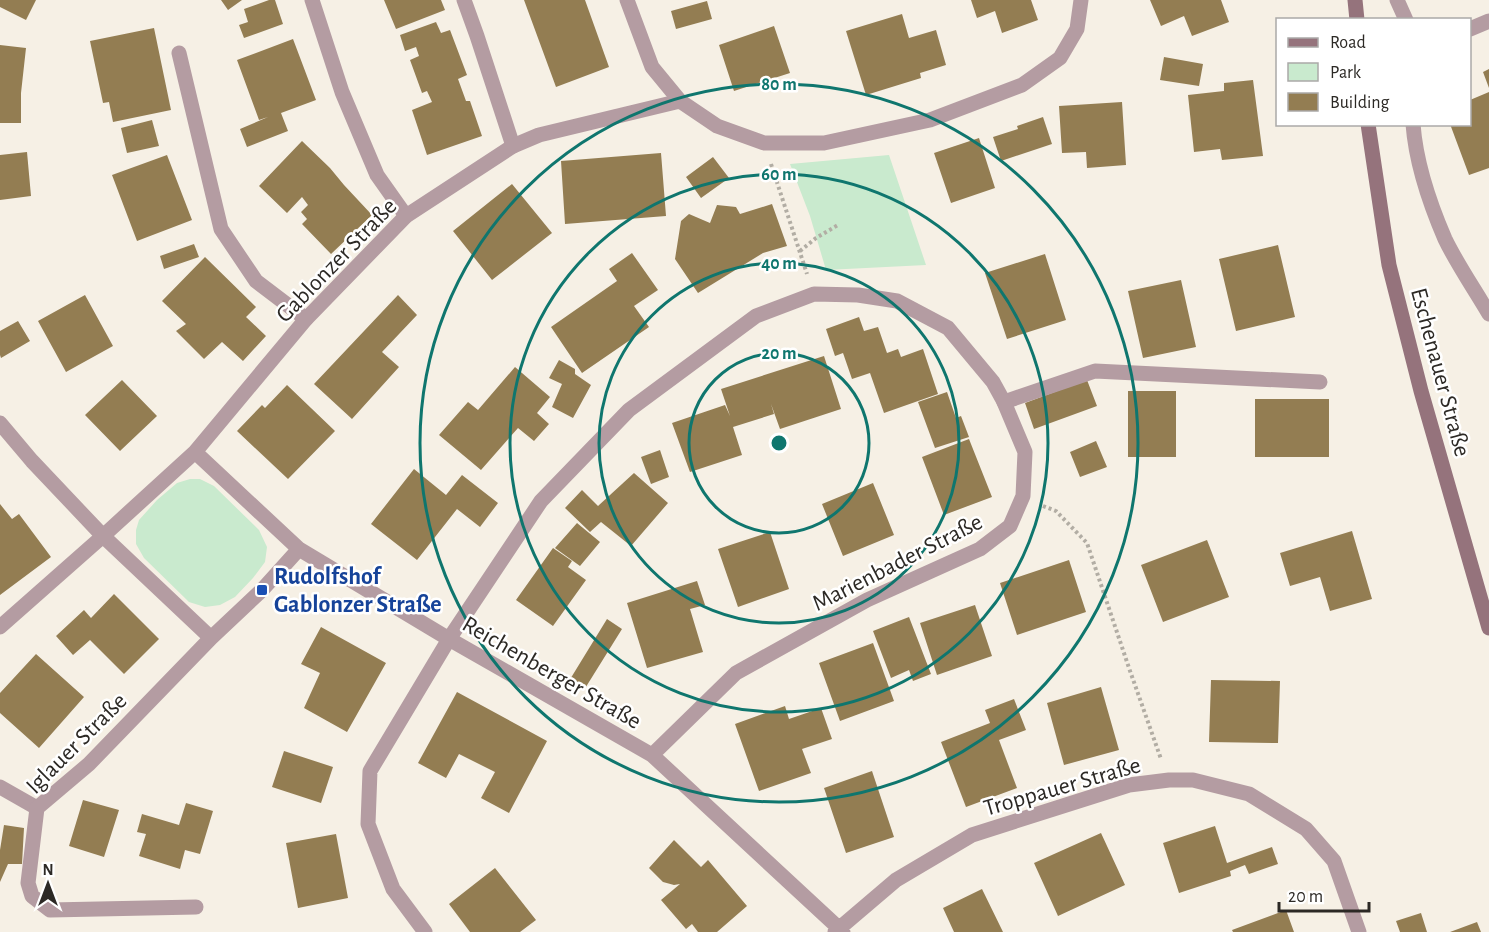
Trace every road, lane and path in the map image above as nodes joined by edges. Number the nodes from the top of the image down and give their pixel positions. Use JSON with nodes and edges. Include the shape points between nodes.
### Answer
{"nodes":[{"id":1,"x":312,"y":0,"type":"edge"},
{"id":2,"x":464,"y":0,"type":"edge"},
{"id":3,"x":627,"y":0,"type":"edge"},
{"id":4,"x":1081,"y":0,"type":"edge"},
{"id":5,"x":1355,"y":0,"type":"edge"},
{"id":6,"x":1397,"y":0,"type":"edge"},
{"id":7,"x":1357,"y":18,"type":"edge"},
{"id":8,"x":1405,"y":18,"type":"edge"},
{"id":9,"x":1489,"y":21,"type":"edge"},
{"id":10,"x":1471,"y":29,"type":"edge"},
{"id":11,"x":179,"y":53,"type":"dead end"},
{"id":12,"x":680,"y":101,"type":"junction"},
{"id":13,"x":1368,"y":126,"type":"edge"},
{"id":14,"x":1413,"y":126,"type":"edge"},
{"id":15,"x":764,"y":144,"type":"junction"},
{"id":16,"x":513,"y":146,"type":"junction"},
{"id":17,"x":406,"y":216,"type":"junction"},
{"id":18,"x":838,"y":225,"type":"dead end"},
{"id":19,"x":800,"y":251,"type":"junction"},
{"id":20,"x":814,"y":294,"type":"junction"},
{"id":21,"x":1489,"y":314,"type":"edge"},
{"id":22,"x":306,"y":319,"type":"junction"},
{"id":23,"x":1320,"y":382,"type":"dead end"},
{"id":24,"x":1004,"y":402,"type":"junction"},
{"id":25,"x":0,"y":423,"type":"edge"},
{"id":26,"x":195,"y":452,"type":"junction"},
{"id":27,"x":1023,"y":496,"type":"junction"},
{"id":28,"x":103,"y":536,"type":"junction"},
{"id":29,"x":299,"y":549,"type":"junction"},
{"id":30,"x":0,"y":627,"type":"edge"},
{"id":31,"x":1489,"y":628,"type":"edge"},
{"id":32,"x":211,"y":638,"type":"junction"},
{"id":33,"x":449,"y":639,"type":"junction"},
{"id":34,"x":652,"y":755,"type":"junction"},
{"id":35,"x":1169,"y":780,"type":"junction"},
{"id":36,"x":0,"y":787,"type":"edge"},
{"id":37,"x":37,"y":808,"type":"junction"},
{"id":38,"x":196,"y":907,"type":"dead end"},
{"id":39,"x":839,"y":931,"type":"edge"},
{"id":40,"x":425,"y":932,"type":"edge"},
{"id":41,"x":1359,"y":932,"type":"edge"}],
"edges":[{"from":1,"to":17,"type":"street","via":[[342,92],[377,176]]},
{"from":2,"to":16,"type":"street"},
{"from":3,"to":12,"type":"street","via":[[652,67]]},
{"from":4,"to":15,"type":"street","via":[[1077,29],[1060,58],[1022,85],[930,120],[824,144]]},
{"from":5,"to":7,"type":"main road"},
{"from":6,"to":8,"type":"street"},
{"from":9,"to":10,"type":"street"},
{"from":11,"to":22,"type":"street","via":[[221,229],[256,281]]},
{"from":12,"to":15,"type":"street","via":[[717,126]]},
{"from":12,"to":16,"type":"street","name":"Gablonzer Straße","via":[[540,135]]},
{"from":13,"to":31,"type":"main road","name":"Eschenauer Straße","via":[[1389,265]]},
{"from":14,"to":21,"type":"street","via":[[1427,196],[1446,241]]},
{"from":15,"to":19,"type":"path"},
{"from":16,"to":17,"type":"street","name":"Gablonzer Straße"},
{"from":17,"to":22,"type":"street","name":"Gablonzer Straße"},
{"from":18,"to":19,"type":"path"},
{"from":19,"to":20,"type":"path"},
{"from":20,"to":24,"type":"street","name":"Marienbader Straße","via":[[897,301],[948,328],[993,382]]},
{"from":20,"to":33,"type":"street","name":"Marienbader Straße","via":[[756,316],[629,410],[541,501]]},
{"from":22,"to":26,"type":"street","name":"Gablonzer Straße"},
{"from":23,"to":24,"type":"street","via":[[1095,371]]},
{"from":24,"to":27,"type":"street","name":"Marienbader Straße","via":[[1025,452]]},
{"from":25,"to":28,"type":"street"},
{"from":26,"to":28,"type":"street","name":"Gablonzer Straße"},
{"from":26,"to":29,"type":"street","name":"Reichenberger Straße"},
{"from":27,"to":34,"type":"street","name":"Marienbader Straße","via":[[1010,526],[980,549],[867,600],[736,673]]},
{"from":27,"to":35,"type":"path","via":[[1056,512],[1088,543]]},
{"from":28,"to":30,"type":"street","name":"Gablonzer Straße"},
{"from":28,"to":32,"type":"street"},
{"from":29,"to":32,"type":"street","name":"Iglauer Straße"},
{"from":29,"to":33,"type":"street","name":"Reichenberger Straße"},
{"from":32,"to":37,"type":"street","name":"Iglauer Straße","via":[[89,764]]},
{"from":33,"to":34,"type":"street","name":"Reichenberger Straße"},
{"from":33,"to":40,"type":"street","name":"Marienbader Straße","via":[[370,771],[368,824],[393,889]]},
{"from":34,"to":39,"type":"street","name":"Reichenberger Straße"},
{"from":35,"to":39,"type":"street","name":"Troppauer Straße","via":[[1129,785],[972,836],[896,880]]},
{"from":35,"to":41,"type":"street","name":"Troppauer Straße","via":[[1193,780],[1249,794],[1306,830],[1334,861]]},
{"from":36,"to":37,"type":"street"},
{"from":37,"to":38,"type":"street","name":"Iglauer Straße","via":[[28,883],[32,896],[50,910]]}]}
